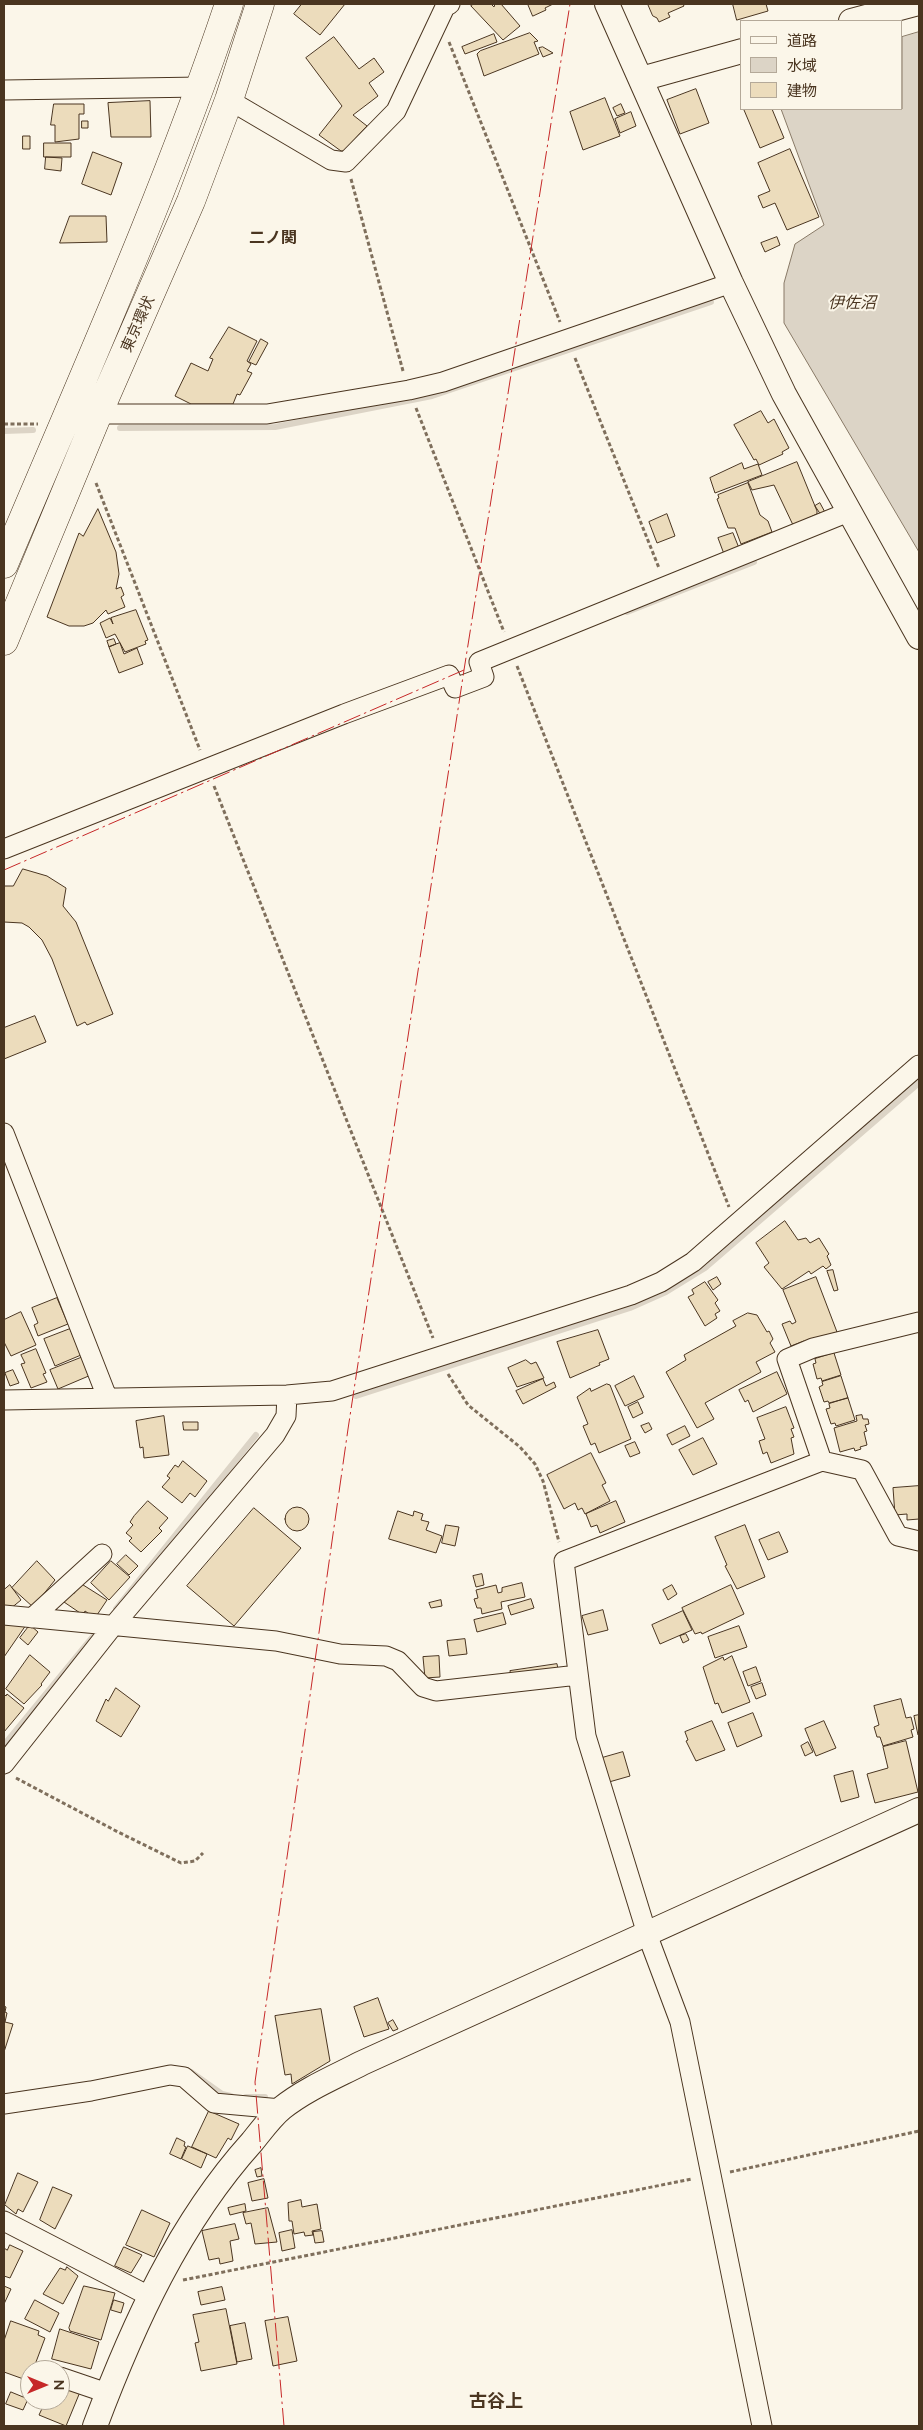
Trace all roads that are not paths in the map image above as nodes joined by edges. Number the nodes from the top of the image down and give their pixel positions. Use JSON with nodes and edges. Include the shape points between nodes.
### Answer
{"nodes":[{"id":1,"x":229,"y":4,"type":"edge"},
{"id":2,"x":260,"y":4,"type":"edge"},
{"id":3,"x":607,"y":4,"type":"edge"},
{"id":4,"x":915,"y":4,"type":"edge"},
{"id":5,"x":445,"y":11,"type":"edge"},
{"id":6,"x":855,"y":20,"type":"edge"},
{"id":7,"x":740,"y":52,"type":"edge"},
{"id":8,"x":641,"y":79,"type":"junction"},
{"id":9,"x":201,"y":87,"type":"junction"},
{"id":10,"x":4,"y":90,"type":"edge"},
{"id":11,"x":229,"y":100,"type":"junction"},
{"id":12,"x":731,"y":283,"type":"junction"},
{"id":13,"x":98,"y":414,"type":"junction"},
{"id":14,"x":850,"y":511,"type":"junction"},
{"id":15,"x":4,"y":564,"type":"edge"},
{"id":16,"x":919,"y":638,"type":"edge"},
{"id":17,"x":4,"y":641,"type":"edge"},
{"id":18,"x":4,"y":849,"type":"edge"},
{"id":19,"x":919,"y":1065,"type":"edge"},
{"id":20,"x":4,"y":1132,"type":"edge"},
{"id":21,"x":919,"y":1322,"type":"edge"},
{"id":22,"x":287,"y":1395,"type":"junction"},
{"id":23,"x":107,"y":1397,"type":"junction"},
{"id":24,"x":4,"y":1400,"type":"edge"},
{"id":25,"x":822,"y":1461,"type":"junction"},
{"id":26,"x":919,"y":1541,"type":"edge"},
{"id":27,"x":102,"y":1554,"type":"dead end"},
{"id":28,"x":4,"y":1616,"type":"edge"},
{"id":29,"x":32,"y":1618,"type":"junction"},
{"id":30,"x":113,"y":1626,"type":"junction"},
{"id":31,"x":578,"y":1675,"type":"junction"},
{"id":32,"x":8,"y":1770,"type":"edge"},
{"id":33,"x":919,"y":1810,"type":"edge"},
{"id":34,"x":647,"y":1934,"type":"junction"},
{"id":35,"x":4,"y":2104,"type":"edge"},
{"id":36,"x":281,"y":2109,"type":"junction"},
{"id":37,"x":4,"y":2221,"type":"edge"},
{"id":38,"x":153,"y":2292,"type":"junction"},
{"id":39,"x":70,"y":2381,"type":"edge"},
{"id":40,"x":107,"y":2394,"type":"junction"},
{"id":41,"x":95,"y":2426,"type":"edge"},
{"id":42,"x":762,"y":2426,"type":"edge"}],
"edges":[{"from":1,"to":9,"type":"highway","name":"東京環状"},
{"from":2,"to":11,"type":"highway","name":"東京環状"},
{"from":3,"to":8,"type":"street"},
{"from":4,"to":6,"type":"street"},
{"from":5,"to":11,"type":"street","via":[[396,112],[346,162],[331,160]]},
{"from":7,"to":8,"type":"street"},
{"from":8,"to":12,"type":"street"},
{"from":9,"to":10,"type":"street"},
{"from":9,"to":15,"type":"highway","name":"東京環状"},
{"from":11,"to":13,"type":"highway","name":"東京環状","via":[[191,201]]},
{"from":12,"to":13,"type":"street","via":[[570,347],[443,382],[411,396],[267,414]]},
{"from":12,"to":14,"type":"street","via":[[784,394]]},
{"from":13,"to":17,"type":"highway","name":"東京環状"},
{"from":14,"to":16,"type":"street"},
{"from":14,"to":18,"type":"street","via":[[479,662],[484,677],[477,680],[455,688],[449,676],[344,714]]},
{"from":19,"to":22,"type":"street","via":[[693,1262],[661,1282],[444,1365],[332,1392]]},
{"from":20,"to":23,"type":"street"},
{"from":21,"to":25,"type":"street","via":[[813,1348],[786,1359]]},
{"from":22,"to":23,"type":"street"},
{"from":22,"to":30,"type":"street","via":[[286,1416],[275,1434]]},
{"from":23,"to":24,"type":"street"},
{"from":25,"to":26,"type":"street","via":[[862,1470],[898,1536]]},
{"from":25,"to":31,"type":"street","via":[[564,1560]]},
{"from":27,"to":29,"type":"street"},
{"from":28,"to":29,"type":"street"},
{"from":29,"to":30,"type":"street"},
{"from":30,"to":31,"type":"street","via":[[276,1640],[340,1654],[386,1656],[398,1661],[423,1687],[436,1691]]},
{"from":30,"to":32,"type":"street"},
{"from":31,"to":34,"type":"street","via":[[586,1736]]},
{"from":33,"to":34,"type":"street"},
{"from":34,"to":36,"type":"street","via":[[362,2063],[306,2091]]},
{"from":34,"to":42,"type":"street","via":[[680,2022]]},
{"from":35,"to":36,"type":"street","via":[[170,2075],[184,2078],[214,2103]]},
{"from":36,"to":38,"type":"street","via":[[236,2159],[191,2221]]},
{"from":37,"to":38,"type":"street"},
{"from":38,"to":40,"type":"street"},
{"from":39,"to":40,"type":"street"},
{"from":40,"to":41,"type":"street"}]}
